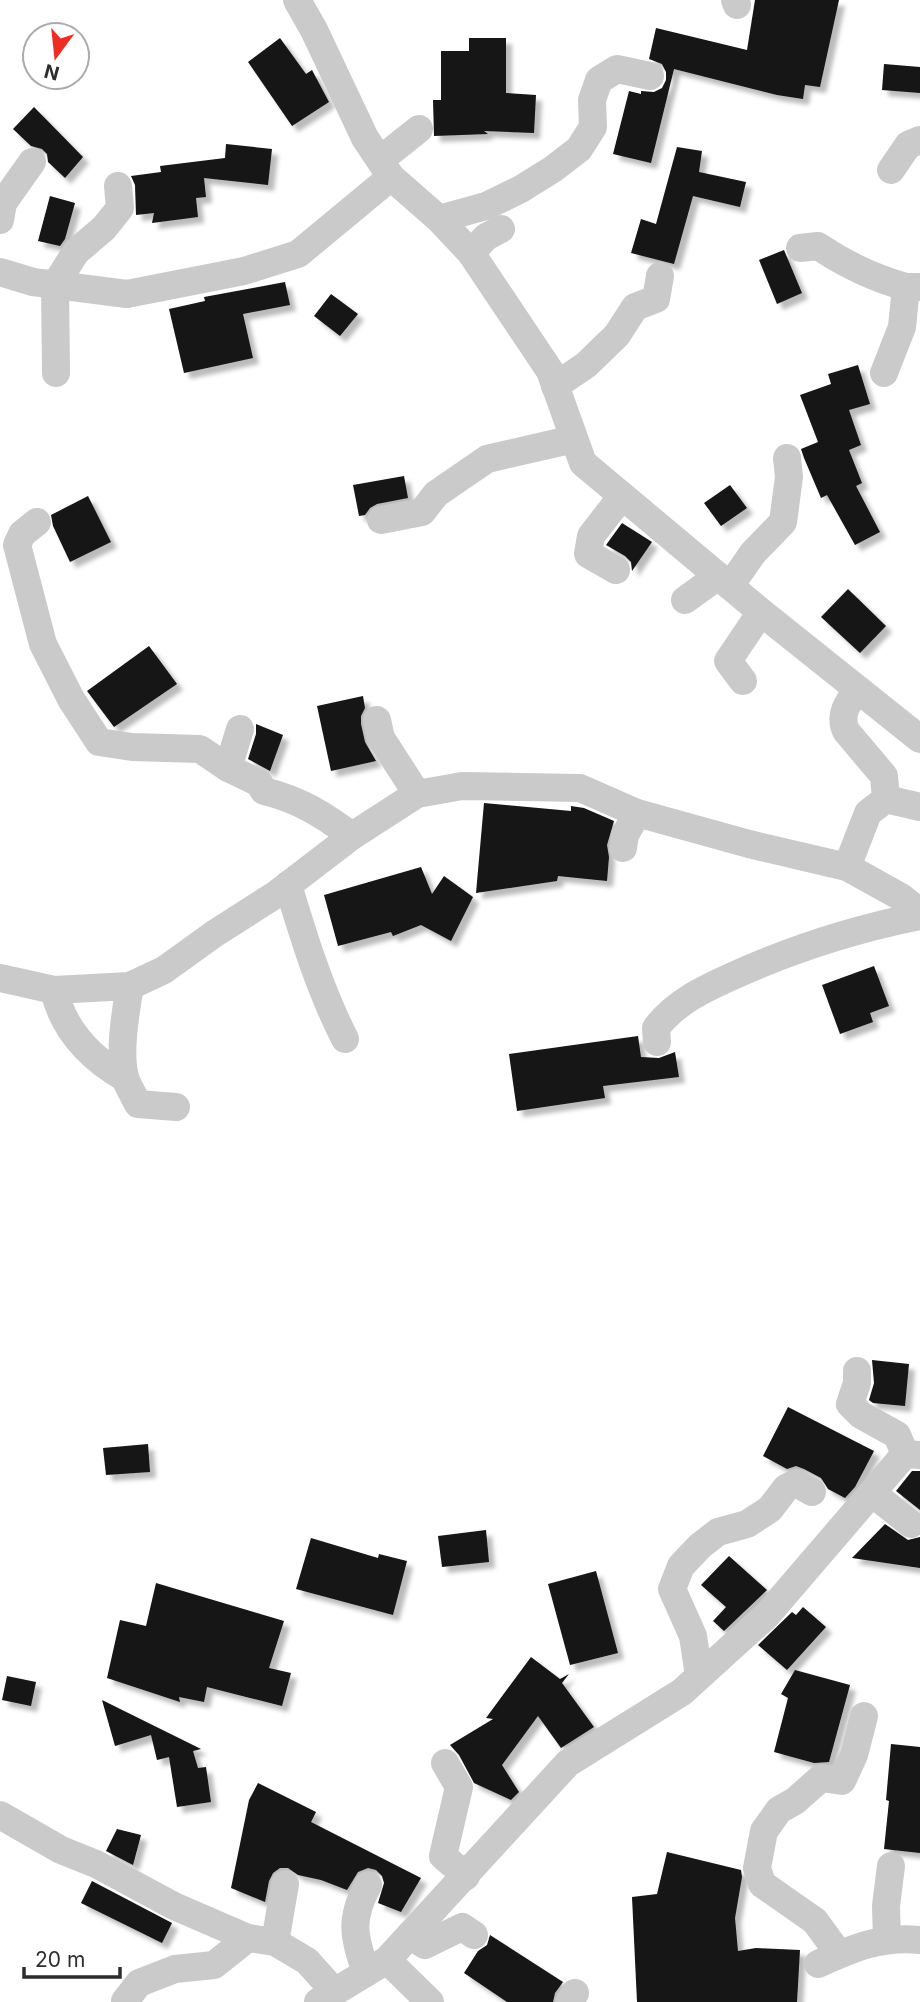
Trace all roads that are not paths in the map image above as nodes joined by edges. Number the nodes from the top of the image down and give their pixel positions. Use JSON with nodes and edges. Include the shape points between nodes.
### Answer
{"nodes":[{"id":1,"x":297,"y":0,"type":"edge"},
{"id":2,"x":650,"y":76,"type":"dead end"},
{"id":3,"x":419,"y":129,"type":"dead end"},
{"id":4,"x":920,"y":140,"type":"edge"},
{"id":5,"x":32,"y":162,"type":"dead end"},
{"id":6,"x":385,"y":168,"type":"junction"},
{"id":7,"x":891,"y":170,"type":"dead end"},
{"id":8,"x":118,"y":186,"type":"dead end"},
{"id":9,"x":439,"y":219,"type":"junction"},
{"id":10,"x":0,"y":220,"type":"edge"},
{"id":11,"x":501,"y":229,"type":"dead end"},
{"id":12,"x":800,"y":248,"type":"dead end"},
{"id":13,"x":471,"y":253,"type":"junction"},
{"id":14,"x":0,"y":272,"type":"edge"},
{"id":15,"x":660,"y":276,"type":"dead end"},
{"id":16,"x":55,"y":285,"type":"junction"},
{"id":17,"x":913,"y":287,"type":"edge"},
{"id":18,"x":56,"y":373,"type":"dead end"},
{"id":19,"x":884,"y":373,"type":"dead end"},
{"id":20,"x":555,"y":386,"type":"junction"},
{"id":21,"x":575,"y":439,"type":"junction"},
{"id":22,"x":787,"y":458,"type":"dead end"},
{"id":23,"x":622,"y":496,"type":"junction"},
{"id":24,"x":381,"y":520,"type":"dead end"},
{"id":25,"x":37,"y":522,"type":"dead end"},
{"id":26,"x":616,"y":570,"type":"dead end"},
{"id":27,"x":724,"y":581,"type":"junction"},
{"id":28,"x":685,"y":600,"type":"dead end"},
{"id":29,"x":761,"y":612,"type":"junction"},
{"id":30,"x":743,"y":681,"type":"dead end"},
{"id":31,"x":858,"y":690,"type":"junction"},
{"id":32,"x":377,"y":720,"type":"dead end"},
{"id":33,"x":240,"y":729,"type":"dead end"},
{"id":34,"x":918,"y":733,"type":"edge"},
{"id":35,"x":228,"y":768,"type":"junction"},
{"id":36,"x":416,"y":793,"type":"junction"},
{"id":37,"x":886,"y":799,"type":"junction"},
{"id":38,"x":920,"y":807,"type":"edge"},
{"id":39,"x":637,"y":813,"type":"junction"},
{"id":40,"x":352,"y":836,"type":"junction"},
{"id":41,"x":623,"y":848,"type":"dead end"},
{"id":42,"x":847,"y":867,"type":"junction"},
{"id":43,"x":288,"y":885,"type":"junction"},
{"id":44,"x":920,"y":914,"type":"edge"},
{"id":45,"x":0,"y":978,"type":"edge"},
{"id":46,"x":131,"y":986,"type":"junction"},
{"id":47,"x":54,"y":990,"type":"junction"},
{"id":48,"x":345,"y":1039,"type":"dead end"},
{"id":49,"x":657,"y":1042,"type":"dead end"},
{"id":50,"x":125,"y":1078,"type":"junction"},
{"id":51,"x":176,"y":1107,"type":"dead end"},
{"id":52,"x":857,"y":1371,"type":"dead end"},
{"id":53,"x":912,"y":1454,"type":"edge"},
{"id":54,"x":813,"y":1492,"type":"dead end"},
{"id":55,"x":872,"y":1493,"type":"junction"},
{"id":56,"x":911,"y":1524,"type":"dead end"},
{"id":57,"x":699,"y":1676,"type":"junction"},
{"id":58,"x":864,"y":1716,"type":"dead end"},
{"id":59,"x":445,"y":1763,"type":"dead end"},
{"id":60,"x":0,"y":1815,"type":"edge"},
{"id":61,"x":891,"y":1866,"type":"dead end"},
{"id":62,"x":466,"y":1876,"type":"junction"},
{"id":63,"x":285,"y":1884,"type":"dead end"},
{"id":64,"x":368,"y":1885,"type":"dead end"},
{"id":65,"x":410,"y":1935,"type":"junction"},
{"id":66,"x":474,"y":1935,"type":"dead end"},
{"id":67,"x":262,"y":1940,"type":"junction"},
{"id":68,"x":887,"y":1940,"type":"junction"},
{"id":69,"x":920,"y":1940,"type":"edge"},
{"id":70,"x":376,"y":1966,"type":"junction"},
{"id":71,"x":326,"y":1997,"type":"edge"},
{"id":72,"x":125,"y":2001,"type":"edge"},
{"id":73,"x":430,"y":2002,"type":"edge"}],
"edges":[{"from":1,"to":6,"type":"street","via":[[365,138]]},
{"from":2,"to":9,"type":"street","via":[[617,69],[598,80],[592,100],[593,127],[579,149],[521,189],[486,206]]},
{"from":3,"to":6,"type":"street"},
{"from":4,"to":7,"type":"street","via":[[908,145]]},
{"from":5,"to":10,"type":"street","via":[[3,203]]},
{"from":6,"to":9,"type":"street"},
{"from":6,"to":16,"type":"street","via":[[298,254],[244,271],[127,294]]},
{"from":8,"to":16,"type":"street","via":[[120,208],[76,253]]},
{"from":9,"to":13,"type":"street"},
{"from":11,"to":13,"type":"street"},
{"from":12,"to":17,"type":"street","via":[[818,246],[876,279]]},
{"from":13,"to":20,"type":"street","via":[[550,371]]},
{"from":14,"to":16,"type":"street"},
{"from":15,"to":20,"type":"street","via":[[656,299],[635,307],[617,335]]},
{"from":16,"to":18,"type":"street"},
{"from":17,"to":19,"type":"street"},
{"from":20,"to":21,"type":"street"},
{"from":21,"to":23,"type":"street","via":[[583,463]]},
{"from":21,"to":24,"type":"street","via":[[487,459],[436,494],[422,512]]},
{"from":22,"to":27,"type":"street","via":[[783,522]]},
{"from":23,"to":26,"type":"street","via":[[591,536],[588,554]]},
{"from":23,"to":27,"type":"street"},
{"from":25,"to":35,"type":"street","via":[[17,545],[43,644],[99,741],[200,749]]},
{"from":27,"to":28,"type":"street"},
{"from":27,"to":29,"type":"street"},
{"from":29,"to":30,"type":"street","via":[[728,661]]},
{"from":29,"to":31,"type":"street","via":[[822,646]]},
{"from":31,"to":34,"type":"street"},
{"from":31,"to":37,"type":"street","via":[[846,705],[842,723],[884,776]]},
{"from":32,"to":36,"type":"street","via":[[381,738]]},
{"from":33,"to":35,"type":"street"},
{"from":35,"to":40,"type":"street","via":[[260,783],[264,791],[320,812]]},
{"from":36,"to":39,"type":"street","via":[[462,786],[580,788]]},
{"from":36,"to":40,"type":"street"},
{"from":37,"to":38,"type":"street"},
{"from":37,"to":42,"type":"street","via":[[868,813]]},
{"from":39,"to":41,"type":"street"},
{"from":39,"to":42,"type":"street"},
{"from":40,"to":43,"type":"street"},
{"from":42,"to":44,"type":"street","via":[[901,897]]},
{"from":43,"to":46,"type":"street","via":[[164,970]]},
{"from":43,"to":48,"type":"street","via":[[330,1010]]},
{"from":44,"to":49,"type":"street","via":[[783,953],[700,991],[664,1017],[656,1028]]},
{"from":45,"to":47,"type":"street"},
{"from":46,"to":47,"type":"street"},
{"from":46,"to":50,"type":"street","via":[[123,1046]]},
{"from":47,"to":50,"type":"street","via":[[58,1009],[80,1043]]},
{"from":50,"to":51,"type":"street","via":[[138,1104]]},
{"from":52,"to":53,"type":"street","via":[[850,1404],[897,1435]]},
{"from":53,"to":55,"type":"street"},
{"from":54,"to":57,"type":"street","via":[[796,1483],[786,1488],[770,1509],[747,1524],[718,1532],[681,1566],[672,1589],[693,1636]]},
{"from":55,"to":56,"type":"street"},
{"from":55,"to":57,"type":"street","via":[[766,1615]]},
{"from":57,"to":62,"type":"street","via":[[682,1692],[568,1763]]},
{"from":58,"to":68,"type":"street","via":[[842,1781],[821,1778],[779,1810],[764,1831],[757,1868],[762,1884],[816,1921],[829,1959],[854,1947]]},
{"from":59,"to":62,"type":"street","via":[[459,1787],[443,1856]]},
{"from":60,"to":67,"type":"street","via":[[174,1906]]},
{"from":61,"to":68,"type":"street"},
{"from":62,"to":65,"type":"street"},
{"from":63,"to":67,"type":"street"},
{"from":64,"to":70,"type":"street","via":[[358,1903],[354,1936]]},
{"from":65,"to":66,"type":"street","via":[[425,1945],[462,1927]]},
{"from":65,"to":70,"type":"street"},
{"from":67,"to":71,"type":"street","via":[[307,1961]]},
{"from":67,"to":72,"type":"street","via":[[214,1965],[175,1969],[139,1983]]},
{"from":68,"to":69,"type":"street"},
{"from":70,"to":71,"type":"street"},
{"from":70,"to":73,"type":"street"}]}
